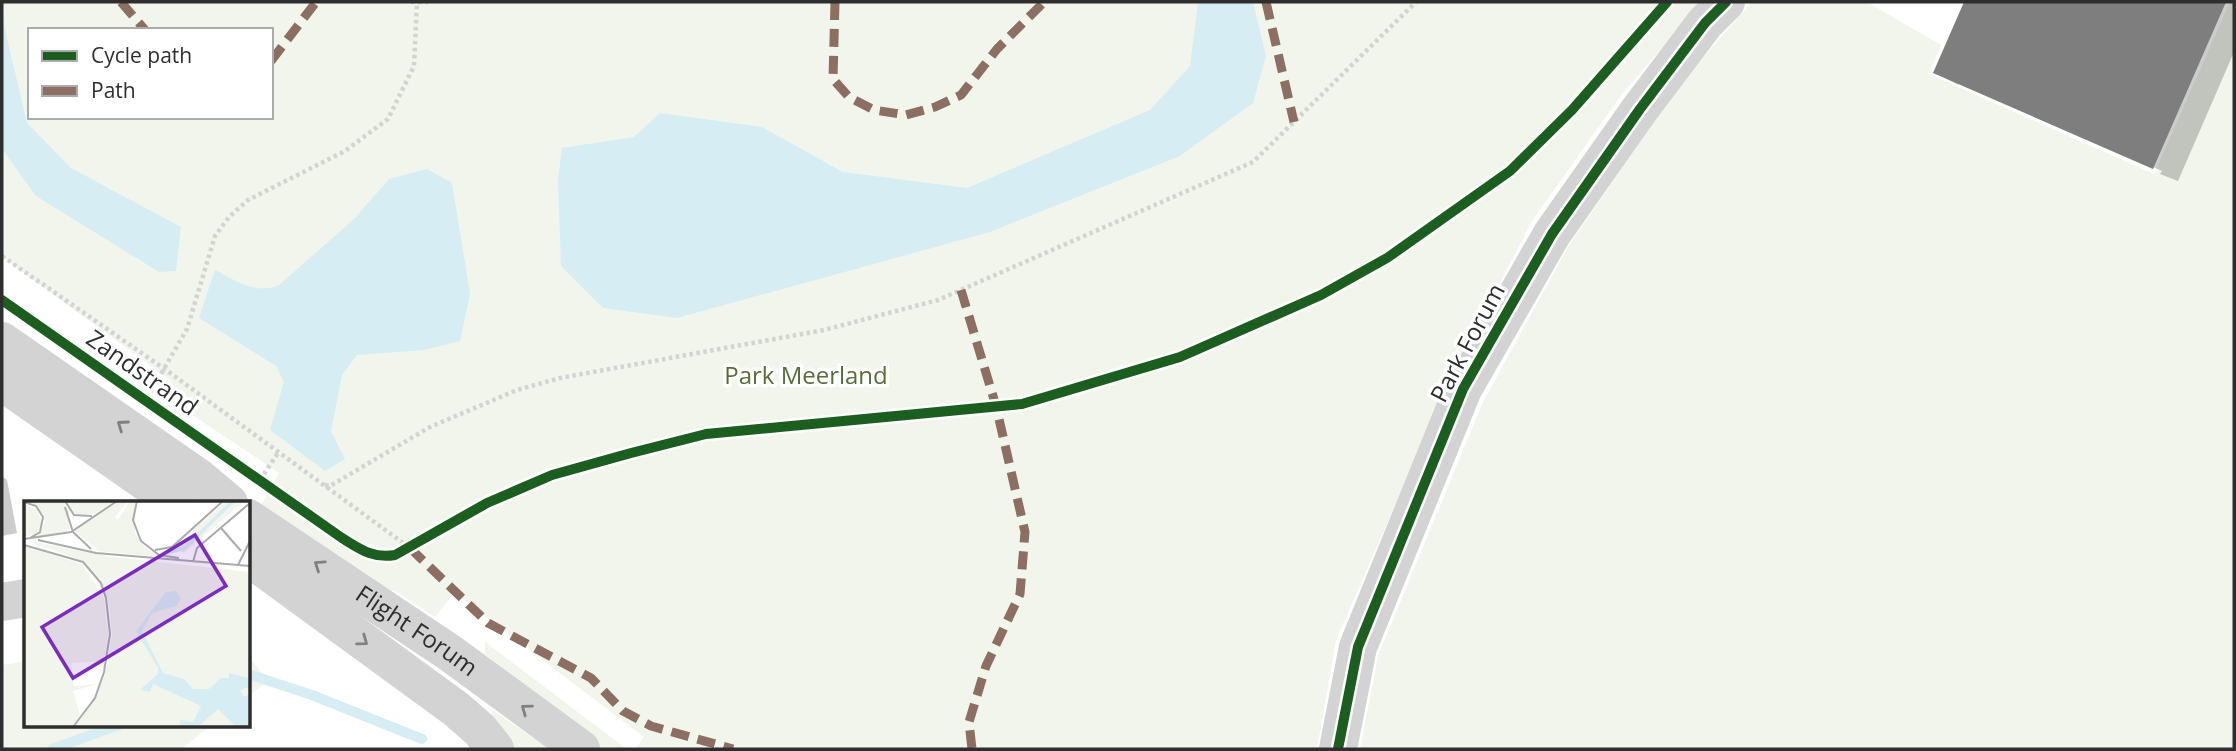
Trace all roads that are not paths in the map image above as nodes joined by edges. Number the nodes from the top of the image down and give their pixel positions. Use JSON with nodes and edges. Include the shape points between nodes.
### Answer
{"nodes":[{"id":1,"x":1726,"y":2,"type":"edge"},
{"id":2,"x":2,"y":341,"type":"edge"},
{"id":3,"x":2,"y":382,"type":"edge"},
{"id":4,"x":145,"y":478,"type":"edge"},
{"id":5,"x":185,"y":494,"type":"edge"},
{"id":6,"x":250,"y":494,"type":"edge"},
{"id":7,"x":250,"y":558,"type":"edge"},
{"id":8,"x":495,"y":749,"type":"edge"},
{"id":9,"x":581,"y":749,"type":"edge"},
{"id":10,"x":1338,"y":749,"type":"edge"}],
"edges":[{"from":1,"to":10,"type":"street","name":"Park Forum","via":[[1648,98],[1552,234],[1463,389],[1358,646]]},
{"from":4,"to":2,"type":"street","one_way":true},
{"from":3,"to":4,"type":"street"},
{"from":4,"to":5,"type":"street"},
{"from":5,"to":6,"type":"street","name":"Flight Forum"},
{"from":9,"to":6,"type":"street","name":"Flight Forum","one_way":true,"via":[[450,653]]},
{"from":7,"to":8,"type":"street","name":"Flight Forum","one_way":true,"via":[[456,709]]}]}
